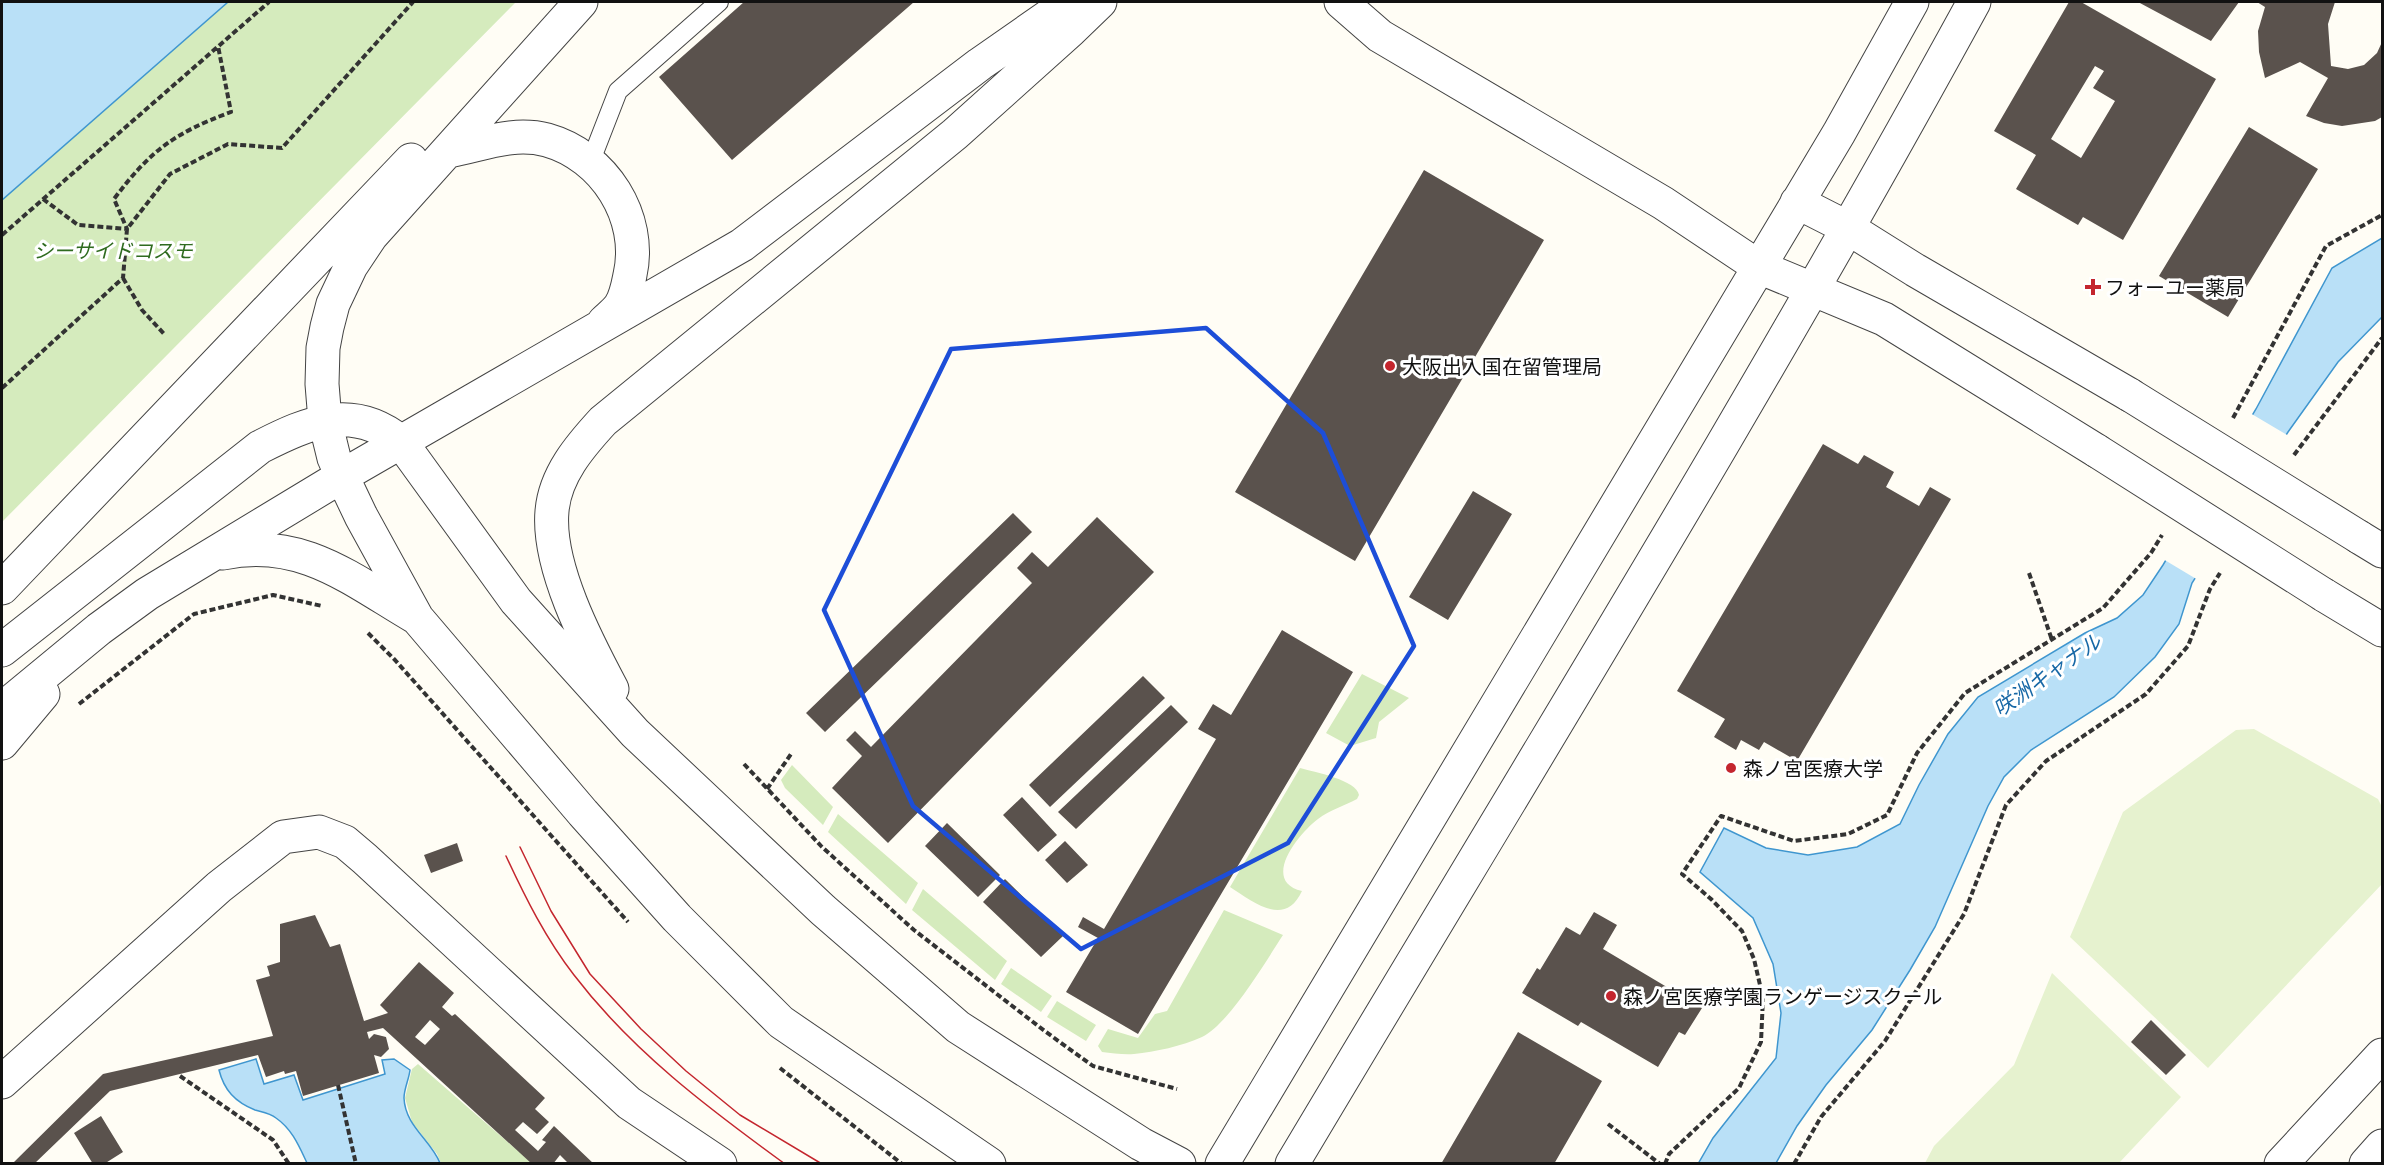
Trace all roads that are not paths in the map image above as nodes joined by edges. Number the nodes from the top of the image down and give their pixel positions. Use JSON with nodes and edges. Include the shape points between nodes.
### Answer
{"nodes":[{"id":1,"x":580,"y":2,"type":"edge"},
{"id":2,"x":718,"y":2,"type":"edge"},
{"id":3,"x":1069,"y":2,"type":"edge"},
{"id":4,"x":1100,"y":2,"type":"edge"},
{"id":5,"x":1341,"y":2,"type":"edge"},
{"id":6,"x":1911,"y":2,"type":"edge"},
{"id":7,"x":1974,"y":2,"type":"edge"},
{"id":8,"x":448,"y":151,"type":"junction"},
{"id":9,"x":590,"y":163,"type":"junction"},
{"id":10,"x":1797,"y":202,"type":"junction"},
{"id":11,"x":1848,"y":228,"type":"junction"},
{"id":12,"x":1759,"y":267,"type":"junction"},
{"id":13,"x":1811,"y":290,"type":"junction"},
{"id":14,"x":594,"y":332,"type":"junction"},
{"id":15,"x":325,"y":421,"type":"junction"},
{"id":16,"x":401,"y":442,"type":"junction"},
{"id":17,"x":342,"y":476,"type":"junction"},
{"id":18,"x":2371,"y":544,"type":"edge"},
{"id":19,"x":197,"y":563,"type":"junction"},
{"id":20,"x":2,"y":588,"type":"edge"},
{"id":21,"x":417,"y":618,"type":"junction"},
{"id":22,"x":99,"y":629,"type":"junction"},
{"id":23,"x":2382,"y":630,"type":"edge"},
{"id":24,"x":2,"y":650,"type":"edge"},
{"id":25,"x":2,"y":709,"type":"edge"},
{"id":26,"x":635,"y":733,"type":"junction"},
{"id":27,"x":2,"y":743,"type":"edge"},
{"id":28,"x":2382,"y":1055,"type":"edge"},
{"id":29,"x":2,"y":1082,"type":"edge"},
{"id":30,"x":2382,"y":1146,"type":"edge"},
{"id":31,"x":720,"y":1164,"type":"edge"},
{"id":32,"x":990,"y":1164,"type":"edge"},
{"id":33,"x":1179,"y":1164,"type":"edge"},
{"id":34,"x":1222,"y":1164,"type":"edge"},
{"id":35,"x":1292,"y":1164,"type":"edge"},
{"id":36,"x":2281,"y":1164,"type":"edge"},
{"id":37,"x":2366,"y":1164,"type":"edge"}],
"edges":[{"from":1,"to":8,"type":"street"},
{"from":1,"to":20,"type":"street","via":[[430,140]]},
{"from":2,"to":9,"type":"lane","via":[[618,92]]},
{"from":3,"to":14,"type":"street","via":[[980,64],[742,245]]},
{"from":4,"to":26,"type":"street","via":[[955,134],[603,421],[570,460],[552,511],[553,540],[582,631]]},
{"from":5,"to":12,"type":"street","via":[[1380,36],[1663,203]]},
{"from":6,"to":10,"type":"street"},
{"from":7,"to":11,"type":"street"},
{"from":8,"to":9,"type":"street","via":[[498,138],[531,138],[562,146]]},
{"from":8,"to":15,"type":"street","via":[[371,236],[333,304],[323,348]]},
{"from":9,"to":14,"type":"street","via":[[616,193],[631,229],[633,249],[620,306]]},
{"from":10,"to":11,"type":"street"},
{"from":10,"to":12,"type":"street"},
{"from":11,"to":13,"type":"street"},
{"from":11,"to":18,"type":"street","bridge":true},
{"from":12,"to":13,"type":"street"},
{"from":12,"to":34,"type":"street"},
{"from":13,"to":23,"type":"street","bridge":true,"via":[[1884,319]]},
{"from":13,"to":35,"type":"street"},
{"from":14,"to":16,"type":"street"},
{"from":15,"to":16,"type":"street","via":[[374,424]]},
{"from":15,"to":17,"type":"street"},
{"from":15,"to":24,"type":"street","via":[[280,437],[241,460]]},
{"from":16,"to":17,"type":"street"},
{"from":16,"to":26,"type":"street","via":[[516,601]]},
{"from":17,"to":19,"type":"street"},
{"from":17,"to":21,"type":"street"},
{"from":19,"to":21,"type":"street","via":[[258,548],[299,554],[319,561]]},
{"from":19,"to":22,"type":"street"},
{"from":21,"to":32,"type":"street","via":[[598,831],[677,918],[781,1022]]},
{"from":22,"to":25,"type":"street"},
{"from":22,"to":27,"type":"street"},
{"from":26,"to":33,"type":"street","via":[[823,910],[958,1027],[1141,1144]]},
{"from":28,"to":36,"type":"street"},
{"from":29,"to":31,"type":"street","via":[[219,887],[283,837],[319,831],[345,842],[365,858],[629,1103]]},
{"from":30,"to":37,"type":"street"}]}
